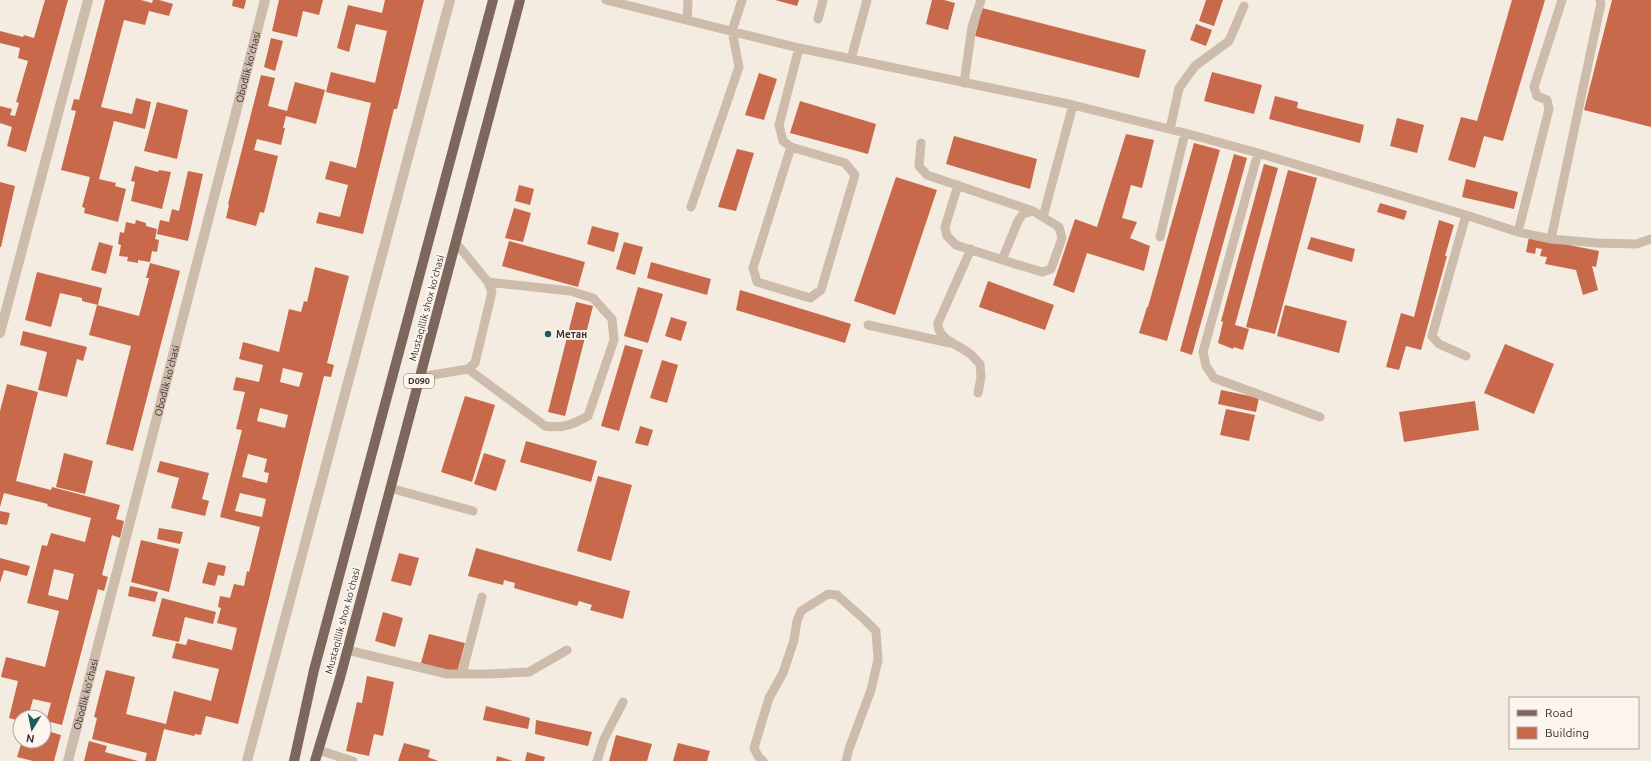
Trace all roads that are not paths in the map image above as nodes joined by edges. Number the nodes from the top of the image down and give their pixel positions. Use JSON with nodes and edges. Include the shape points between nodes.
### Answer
{"nodes":[{"id":1,"x":88,"y":0,"type":"edge"},
{"id":2,"x":265,"y":0,"type":"edge"},
{"id":3,"x":450,"y":0,"type":"edge"},
{"id":4,"x":493,"y":0,"type":"edge"},
{"id":5,"x":520,"y":0,"type":"edge"},
{"id":6,"x":606,"y":0,"type":"edge"},
{"id":7,"x":688,"y":0,"type":"edge"},
{"id":8,"x":742,"y":0,"type":"edge"},
{"id":9,"x":823,"y":0,"type":"edge"},
{"id":10,"x":867,"y":0,"type":"edge"},
{"id":11,"x":981,"y":0,"type":"edge"},
{"id":12,"x":1562,"y":0,"type":"edge"},
{"id":13,"x":1600,"y":0,"type":"edge"},
{"id":14,"x":619,"y":2,"type":"edge"},
{"id":15,"x":1244,"y":6,"type":"dead end"},
{"id":16,"x":818,"y":19,"type":"dead end"},
{"id":17,"x":687,"y":20,"type":"junction"},
{"id":18,"x":732,"y":30,"type":"junction"},
{"id":19,"x":799,"y":48,"type":"junction"},
{"id":20,"x":851,"y":59,"type":"junction"},
{"id":21,"x":964,"y":83,"type":"junction"},
{"id":22,"x":1073,"y":105,"type":"junction"},
{"id":23,"x":1170,"y":129,"type":"junction"},
{"id":24,"x":1185,"y":133,"type":"junction"},
{"id":25,"x":921,"y":143,"type":"dead end"},
{"id":26,"x":792,"y":147,"type":"junction"},
{"id":27,"x":1258,"y":153,"type":"junction"},
{"id":28,"x":958,"y":185,"type":"junction"},
{"id":29,"x":691,"y":207,"type":"dead end"},
{"id":30,"x":1033,"y":211,"type":"junction"},
{"id":31,"x":1466,"y":215,"type":"junction"},
{"id":32,"x":1042,"y":217,"type":"junction"},
{"id":33,"x":1518,"y":232,"type":"junction"},
{"id":34,"x":1160,"y":238,"type":"dead end"},
{"id":35,"x":1651,"y":238,"type":"edge"},
{"id":36,"x":1551,"y":239,"type":"junction"},
{"id":37,"x":456,"y":243,"type":"junction"},
{"id":38,"x":971,"y":249,"type":"junction"},
{"id":39,"x":1002,"y":260,"type":"junction"},
{"id":40,"x":488,"y":282,"type":"junction"},
{"id":41,"x":868,"y":325,"type":"dead end"},
{"id":42,"x":0,"y":333,"type":"edge"},
{"id":43,"x":954,"y":344,"type":"junction"},
{"id":44,"x":1466,"y":356,"type":"dead end"},
{"id":45,"x":468,"y":369,"type":"junction"},
{"id":46,"x":420,"y":377,"type":"junction"},
{"id":47,"x":978,"y":393,"type":"dead end"},
{"id":48,"x":1320,"y":417,"type":"dead end"},
{"id":49,"x":390,"y":488,"type":"junction"},
{"id":50,"x":473,"y":511,"type":"dead end"},
{"id":51,"x":482,"y":597,"type":"dead end"},
{"id":52,"x":348,"y":650,"type":"junction"},
{"id":53,"x":567,"y":650,"type":"dead end"},
{"id":54,"x":462,"y":674,"type":"junction"},
{"id":55,"x":623,"y":702,"type":"dead end"},
{"id":56,"x":318,"y":750,"type":"junction"},
{"id":57,"x":68,"y":761,"type":"edge"},
{"id":58,"x":247,"y":761,"type":"edge"},
{"id":59,"x":294,"y":761,"type":"edge"},
{"id":60,"x":315,"y":761,"type":"edge"},
{"id":61,"x":353,"y":761,"type":"edge"},
{"id":62,"x":597,"y":761,"type":"edge"},
{"id":63,"x":763,"y":761,"type":"edge"},
{"id":64,"x":846,"y":761,"type":"edge"}],
"edges":[{"from":1,"to":42,"type":"street"},
{"from":2,"to":57,"type":"street","name":"Obodlik ko'chasi"},
{"from":3,"to":58,"type":"street"},
{"from":4,"to":59,"type":"main road","name":"Mustaqillik shox ko'chasi","number":"D090","via":[[314,670]]},
{"from":5,"to":37,"type":"main road","name":"Mustaqillik shox ko'chasi","number":"D090"},
{"from":6,"to":14,"type":"lane"},
{"from":7,"to":17,"type":"lane"},
{"from":8,"to":18,"type":"lane"},
{"from":9,"to":16,"type":"lane"},
{"from":10,"to":20,"type":"lane"},
{"from":11,"to":21,"type":"lane","via":[[972,27]]},
{"from":12,"to":33,"type":"lane","via":[[1534,87],[1537,96],[1547,100],[1549,109]]},
{"from":13,"to":36,"type":"lane"},
{"from":14,"to":17,"type":"lane"},
{"from":15,"to":23,"type":"lane","via":[[1229,41],[1195,66],[1179,88]]},
{"from":17,"to":18,"type":"lane"},
{"from":18,"to":19,"type":"lane"},
{"from":18,"to":29,"type":"lane","via":[[739,67]]},
{"from":19,"to":20,"type":"lane"},
{"from":19,"to":26,"type":"lane","via":[[779,125],[783,141]]},
{"from":20,"to":21,"type":"lane"},
{"from":21,"to":22,"type":"lane"},
{"from":22,"to":23,"type":"lane"},
{"from":22,"to":32,"type":"lane"},
{"from":23,"to":24,"type":"lane"},
{"from":24,"to":27,"type":"lane"},
{"from":24,"to":34,"type":"lane"},
{"from":25,"to":28,"type":"lane","via":[[919,166],[926,175]]},
{"from":26,"to":26,"type":"lane","via":[[845,163],[855,175],[821,290],[810,298],[757,282],[754,268]]},
{"from":27,"to":31,"type":"lane"},
{"from":27,"to":48,"type":"lane","via":[[1203,352],[1206,366],[1214,378]]},
{"from":28,"to":30,"type":"lane"},
{"from":28,"to":38,"type":"lane","via":[[945,227],[947,236],[956,244]]},
{"from":30,"to":32,"type":"lane"},
{"from":30,"to":39,"type":"lane","via":[[1023,214],[1018,221]]},
{"from":31,"to":33,"type":"lane"},
{"from":31,"to":44,"type":"lane","via":[[1432,336],[1439,344]]},
{"from":32,"to":39,"type":"lane","via":[[1059,228],[1062,238],[1051,269],[1042,272]]},
{"from":33,"to":36,"type":"lane"},
{"from":35,"to":36,"type":"lane","via":[[1636,244]]},
{"from":37,"to":40,"type":"lane"},
{"from":37,"to":46,"type":"main road","name":"Mustaqillik shox ko'chasi","number":"D090"},
{"from":38,"to":39,"type":"lane"},
{"from":38,"to":43,"type":"lane","via":[[938,323],[941,334]]},
{"from":40,"to":45,"type":"lane","via":[[492,292],[475,363]]},
{"from":40,"to":45,"type":"lane","via":[[570,291],[593,298],[612,319],[614,340],[588,416],[573,425],[557,428],[545,426]]},
{"from":41,"to":43,"type":"lane"},
{"from":43,"to":47,"type":"lane","via":[[968,352],[980,364]]},
{"from":45,"to":46,"type":"lane"},
{"from":46,"to":49,"type":"main road","name":"Mustaqillik shox ko'chasi","number":"D090"},
{"from":49,"to":50,"type":"lane"},
{"from":49,"to":52,"type":"main road","name":"Mustaqillik shox ko'chasi","number":"D090"},
{"from":51,"to":54,"type":"lane"},
{"from":52,"to":54,"type":"lane","via":[[447,674]]},
{"from":52,"to":56,"type":"main road","name":"Mustaqillik shox ko'chasi","number":"D090"},
{"from":53,"to":54,"type":"lane","via":[[529,672]]},
{"from":55,"to":62,"type":"lane","via":[[604,739]]},
{"from":56,"to":60,"type":"main road","name":"Mustaqillik shox ko'chasi","number":"D090"},
{"from":56,"to":61,"type":"lane"},
{"from":63,"to":64,"type":"lane","via":[[754,748],[769,698],[782,674],[794,640],[797,621],[801,611],[828,594],[837,595],[876,631],[878,660]]}]}
